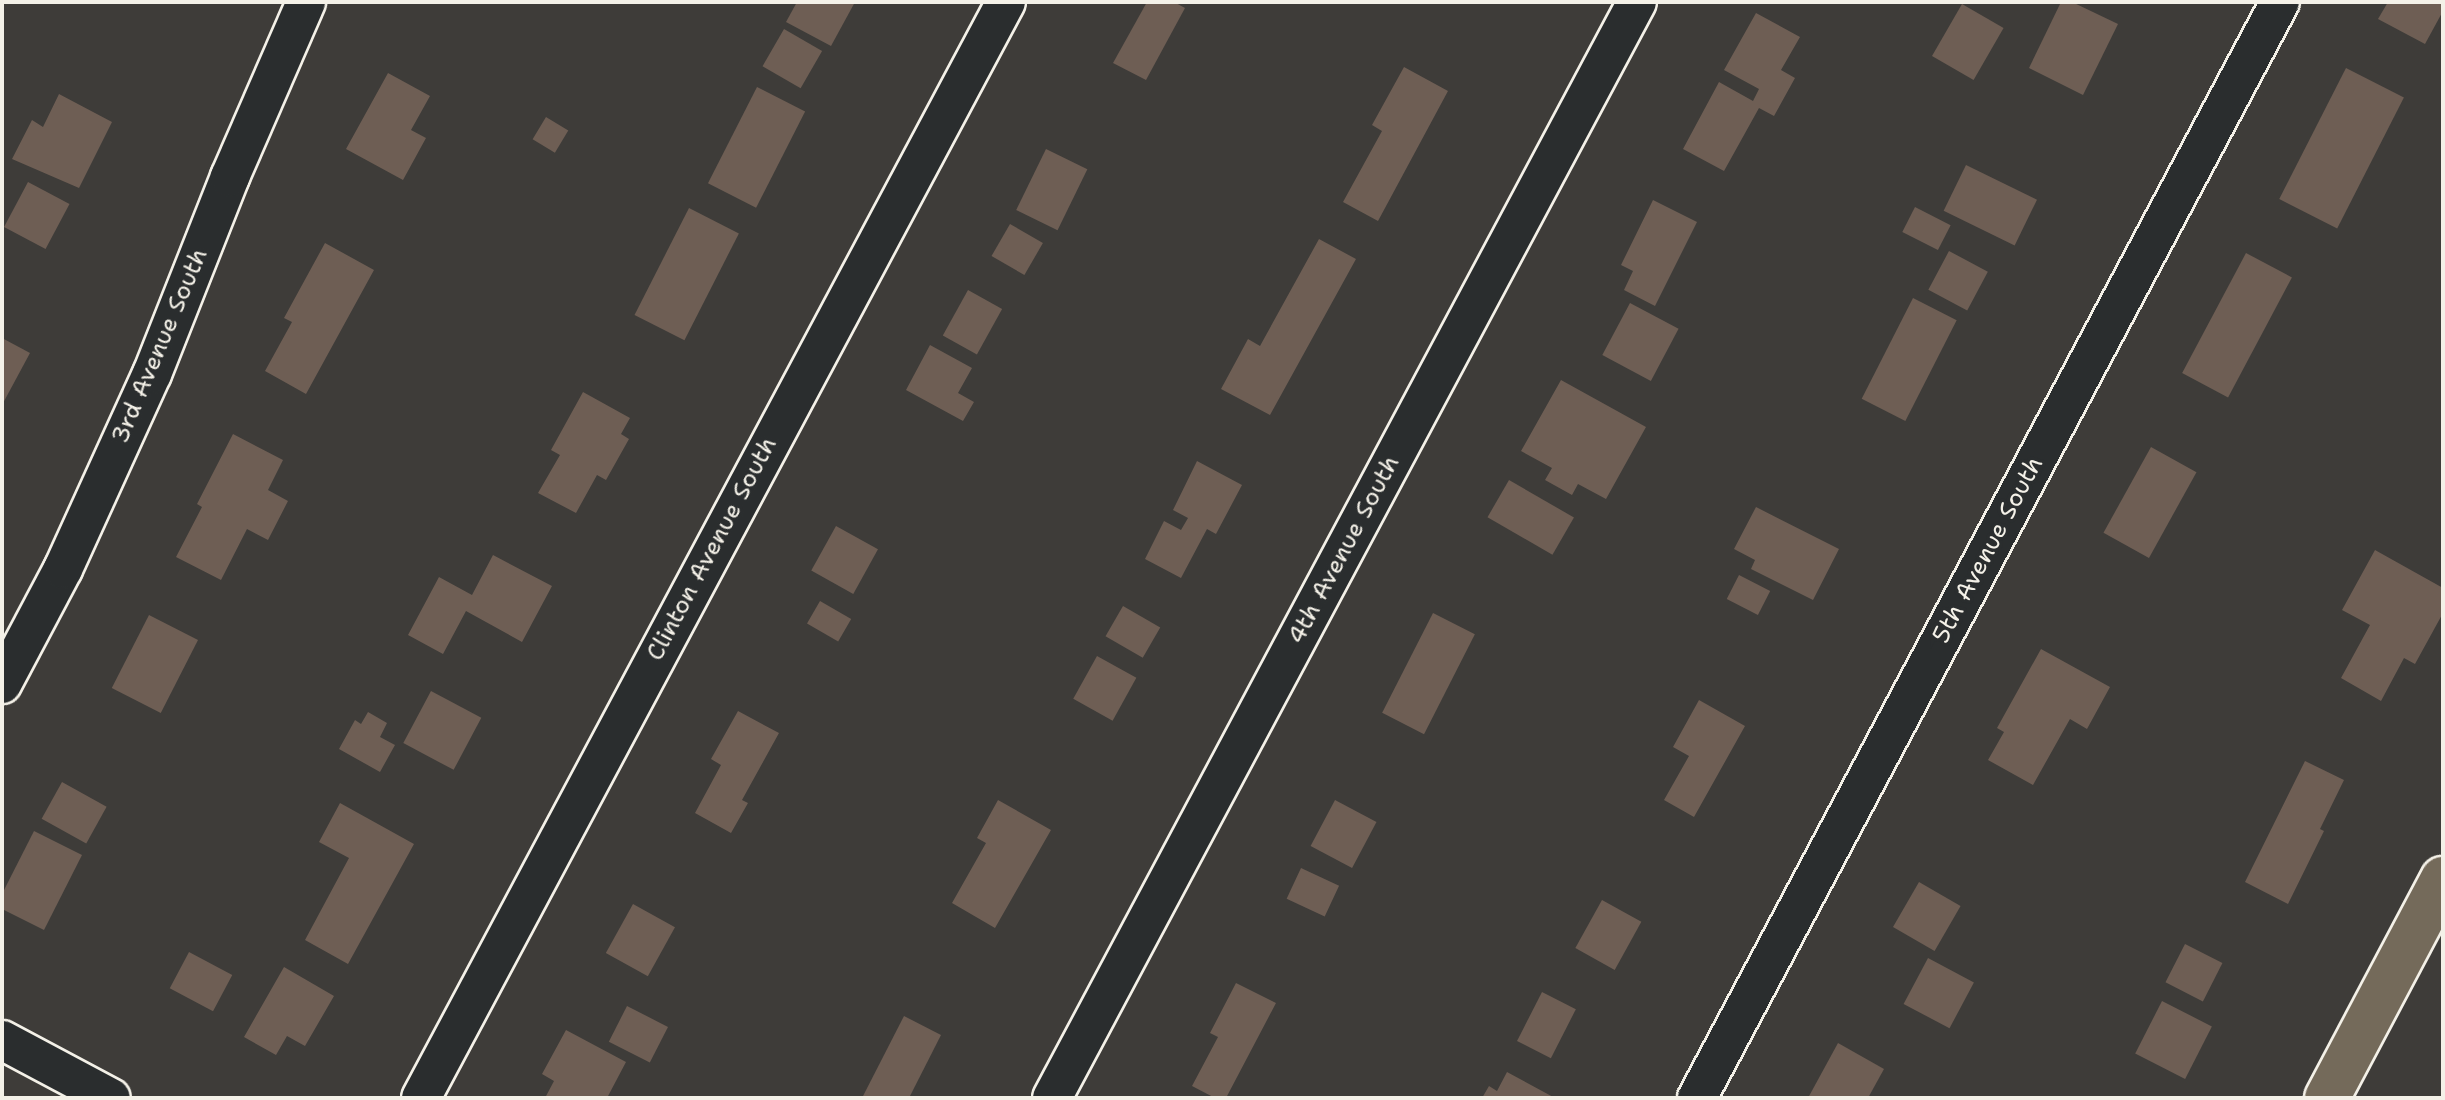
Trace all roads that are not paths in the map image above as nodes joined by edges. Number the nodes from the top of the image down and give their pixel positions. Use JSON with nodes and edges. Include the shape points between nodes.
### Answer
{"nodes":[{"id":1,"x":306,"y":2,"type":"edge"},
{"id":2,"x":1006,"y":2,"type":"edge"},
{"id":3,"x":1637,"y":2,"type":"edge"},
{"id":4,"x":2280,"y":2,"type":"edge"},
{"id":5,"x":2,"y":684,"type":"edge"},
{"id":6,"x":2443,"y":879,"type":"edge"},
{"id":7,"x":2,"y":1040,"type":"edge"},
{"id":8,"x":111,"y":1098,"type":"edge"},
{"id":9,"x":421,"y":1098,"type":"edge"},
{"id":10,"x":1052,"y":1098,"type":"edge"},
{"id":11,"x":1697,"y":1098,"type":"edge"},
{"id":12,"x":2327,"y":1098,"type":"edge"}],
"edges":[{"from":1,"to":5,"type":"street","name":"3rd Avenue South","via":[[146,388],[63,569]]},
{"from":2,"to":9,"type":"street","name":"Clinton Avenue South"},
{"from":3,"to":10,"type":"street","name":"4th Avenue South"},
{"from":4,"to":11,"type":"street","name":"5th Avenue South"},
{"from":6,"to":12,"type":"main road"},
{"from":7,"to":8,"type":"street"}]}
